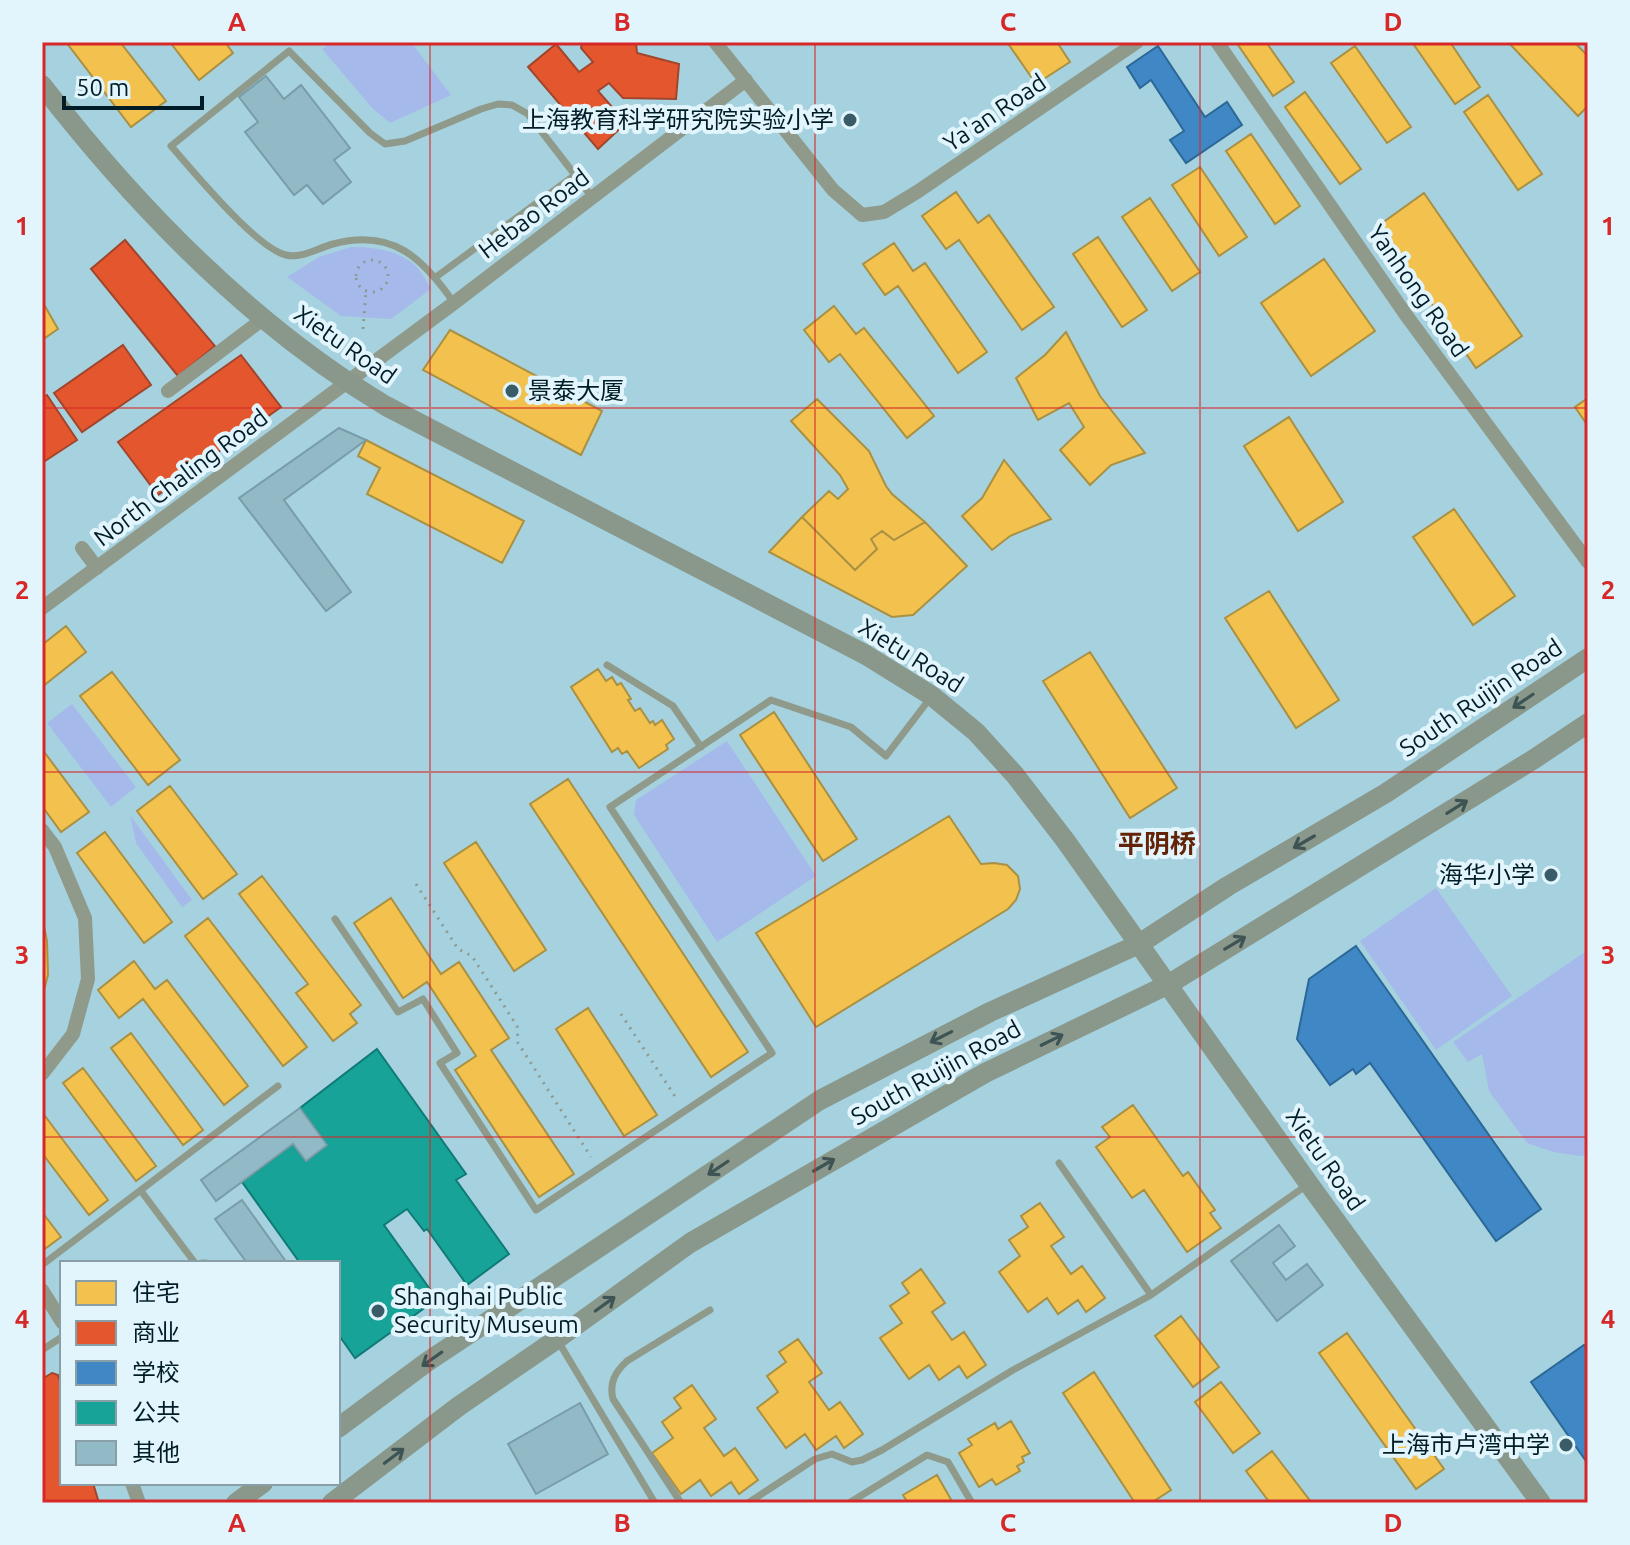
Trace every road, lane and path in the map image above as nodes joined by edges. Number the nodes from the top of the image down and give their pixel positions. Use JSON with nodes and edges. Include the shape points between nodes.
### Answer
{"nodes":[{"id":1,"x":715,"y":42,"type":"edge"},
{"id":2,"x":1137,"y":42,"type":"edge"},
{"id":3,"x":1217,"y":42,"type":"edge"},
{"id":4,"x":746,"y":80,"type":"junction"},
{"id":5,"x":42,"y":85,"type":"edge"},
{"id":6,"x":575,"y":175,"type":"junction"},
{"id":7,"x":592,"y":197,"type":"junction"},
{"id":8,"x":436,"y":277,"type":"junction"},
{"id":9,"x":366,"y":291,"type":"junction"},
{"id":10,"x":454,"y":303,"type":"junction"},
{"id":11,"x":263,"y":319,"type":"junction"},
{"id":12,"x":363,"y":329,"type":"dead end"},
{"id":13,"x":347,"y":383,"type":"junction"},
{"id":14,"x":168,"y":391,"type":"dead end"},
{"id":15,"x":82,"y":548,"type":"dead end"},
{"id":16,"x":1588,"y":562,"type":"edge"},
{"id":17,"x":97,"y":568,"type":"junction"},
{"id":18,"x":42,"y":608,"type":"edge"},
{"id":19,"x":1588,"y":658,"type":"edge"},
{"id":20,"x":607,"y":665,"type":"dead end"},
{"id":21,"x":932,"y":696,"type":"junction"},
{"id":22,"x":1588,"y":723,"type":"edge"},
{"id":23,"x":701,"y":747,"type":"junction"},
{"id":24,"x":42,"y":830,"type":"edge"},
{"id":25,"x":416,"y":884,"type":"dead end"},
{"id":26,"x":335,"y":919,"type":"dead end"},
{"id":27,"x":1139,"y":944,"type":"junction"},
{"id":28,"x":1169,"y":984,"type":"junction"},
{"id":29,"x":621,"y":1014,"type":"dead end"},
{"id":30,"x":42,"y":1074,"type":"edge"},
{"id":31,"x":278,"y":1086,"type":"dead end"},
{"id":32,"x":684,"y":1111,"type":"junction"},
{"id":33,"x":1059,"y":1163,"type":"dead end"},
{"id":34,"x":599,"y":1168,"type":"junction"},
{"id":35,"x":1309,"y":1184,"type":"junction"},
{"id":36,"x":141,"y":1191,"type":"junction"},
{"id":37,"x":194,"y":1261,"type":"edge"},
{"id":38,"x":42,"y":1265,"type":"edge"},
{"id":39,"x":42,"y":1290,"type":"edge"},
{"id":40,"x":1151,"y":1295,"type":"junction"},
{"id":41,"x":710,"y":1310,"type":"dead end"},
{"id":42,"x":60,"y":1319,"type":"edge"},
{"id":43,"x":60,"y":1338,"type":"edge"},
{"id":44,"x":557,"y":1339,"type":"junction"},
{"id":45,"x":42,"y":1350,"type":"edge"},
{"id":46,"x":340,"y":1427,"type":"edge"},
{"id":47,"x":260,"y":1485,"type":"edge"},
{"id":48,"x":236,"y":1503,"type":"edge"},
{"id":49,"x":332,"y":1503,"type":"edge"},
{"id":50,"x":655,"y":1503,"type":"edge"},
{"id":51,"x":681,"y":1503,"type":"edge"},
{"id":52,"x":748,"y":1503,"type":"edge"},
{"id":53,"x":849,"y":1503,"type":"edge"},
{"id":54,"x":972,"y":1503,"type":"edge"},
{"id":55,"x":1541,"y":1503,"type":"edge"}],
"edges":[{"from":1,"to":4,"type":"street"},
{"from":2,"to":4,"type":"street","name":"Ya'an Road","via":[[917,192],[884,212],[862,215],[833,190]]},
{"from":3,"to":16,"type":"street","name":"Yanhong Road","via":[[1406,315]]},
{"from":4,"to":7,"type":"street","name":"Hebao Road"},
{"from":5,"to":11,"type":"main road","name":"Xietu Road","via":[[132,192]]},
{"from":6,"to":7,"type":"lane"},
{"from":6,"to":8,"type":"lane"},
{"from":6,"to":8,"type":"lane","via":[[528,114],[512,105],[481,109],[405,141],[385,144],[289,51],[171,146],[237,218],[278,252],[298,255],[335,243],[378,240],[399,247]]},
{"from":7,"to":10,"type":"street","name":"Hebao Road"},
{"from":8,"to":10,"type":"lane"},
{"from":9,"to":9,"type":"path","via":[[356,281],[357,271],[363,263],[378,262],[386,270],[385,285]]},
{"from":9,"to":12,"type":"path"},
{"from":10,"to":13,"type":"street","name":"Hebao Road"},
{"from":11,"to":13,"type":"main road","name":"Xietu Road"},
{"from":11,"to":14,"type":"street"},
{"from":13,"to":17,"type":"street","name":"North Chaling Road"},
{"from":13,"to":21,"type":"main road","name":"Xietu Road","via":[[866,655]]},
{"from":15,"to":17,"type":"street"},
{"from":17,"to":18,"type":"street","name":"North Chaling Road"},
{"from":19,"to":27,"type":"main road","name":"South Ruijin Road","one_way":true,"via":[[1386,793]]},
{"from":20,"to":23,"type":"lane","via":[[673,706]]},
{"from":21,"to":23,"type":"lane","via":[[886,756],[851,727],[771,700]]},
{"from":21,"to":27,"type":"main road","name":"Xietu Road","via":[[976,732],[1015,775]]},
{"from":28,"to":22,"type":"main road","name":"South Ruijin Road","one_way":true},
{"from":23,"to":32,"type":"lane","via":[[610,807],[772,1053]]},
{"from":24,"to":30,"type":"street","via":[[55,847],[85,918],[88,979],[73,1034]]},
{"from":25,"to":34,"type":"path","via":[[458,949],[472,956],[517,1026],[518,1043]]},
{"from":26,"to":34,"type":"lane","via":[[398,1012],[423,999],[457,1053],[440,1063],[536,1210]]},
{"from":27,"to":28,"type":"main road","name":"Xietu Road"},
{"from":27,"to":46,"type":"main road","name":"South Ruijin Road","one_way":true,"via":[[990,1012],[820,1100],[427,1362]]},
{"from":28,"to":35,"type":"main road","name":"Xietu Road"},
{"from":44,"to":28,"type":"main road","name":"South Ruijin Road","one_way":true,"via":[[690,1243],[985,1073]]},
{"from":29,"to":32,"type":"path"},
{"from":31,"to":36,"type":"lane"},
{"from":32,"to":34,"type":"lane"},
{"from":33,"to":40,"type":"lane"},
{"from":35,"to":40,"type":"lane"},
{"from":35,"to":55,"type":"main road","name":"Xietu Road"},
{"from":36,"to":37,"type":"lane"},
{"from":36,"to":38,"type":"lane"},
{"from":39,"to":42,"type":"street"},
{"from":40,"to":52,"type":"lane","via":[[862,1460],[832,1454],[815,1459]]},
{"from":41,"to":51,"type":"lane","via":[[627,1361],[613,1378],[611,1390]]},
{"from":43,"to":45,"type":"lane"},
{"from":49,"to":44,"type":"main road","name":"South Ruijin Road","one_way":true},
{"from":44,"to":50,"type":"lane"},
{"from":47,"to":48,"type":"main road"},
{"from":53,"to":54,"type":"lane","via":[[927,1455],[948,1462]]}]}
